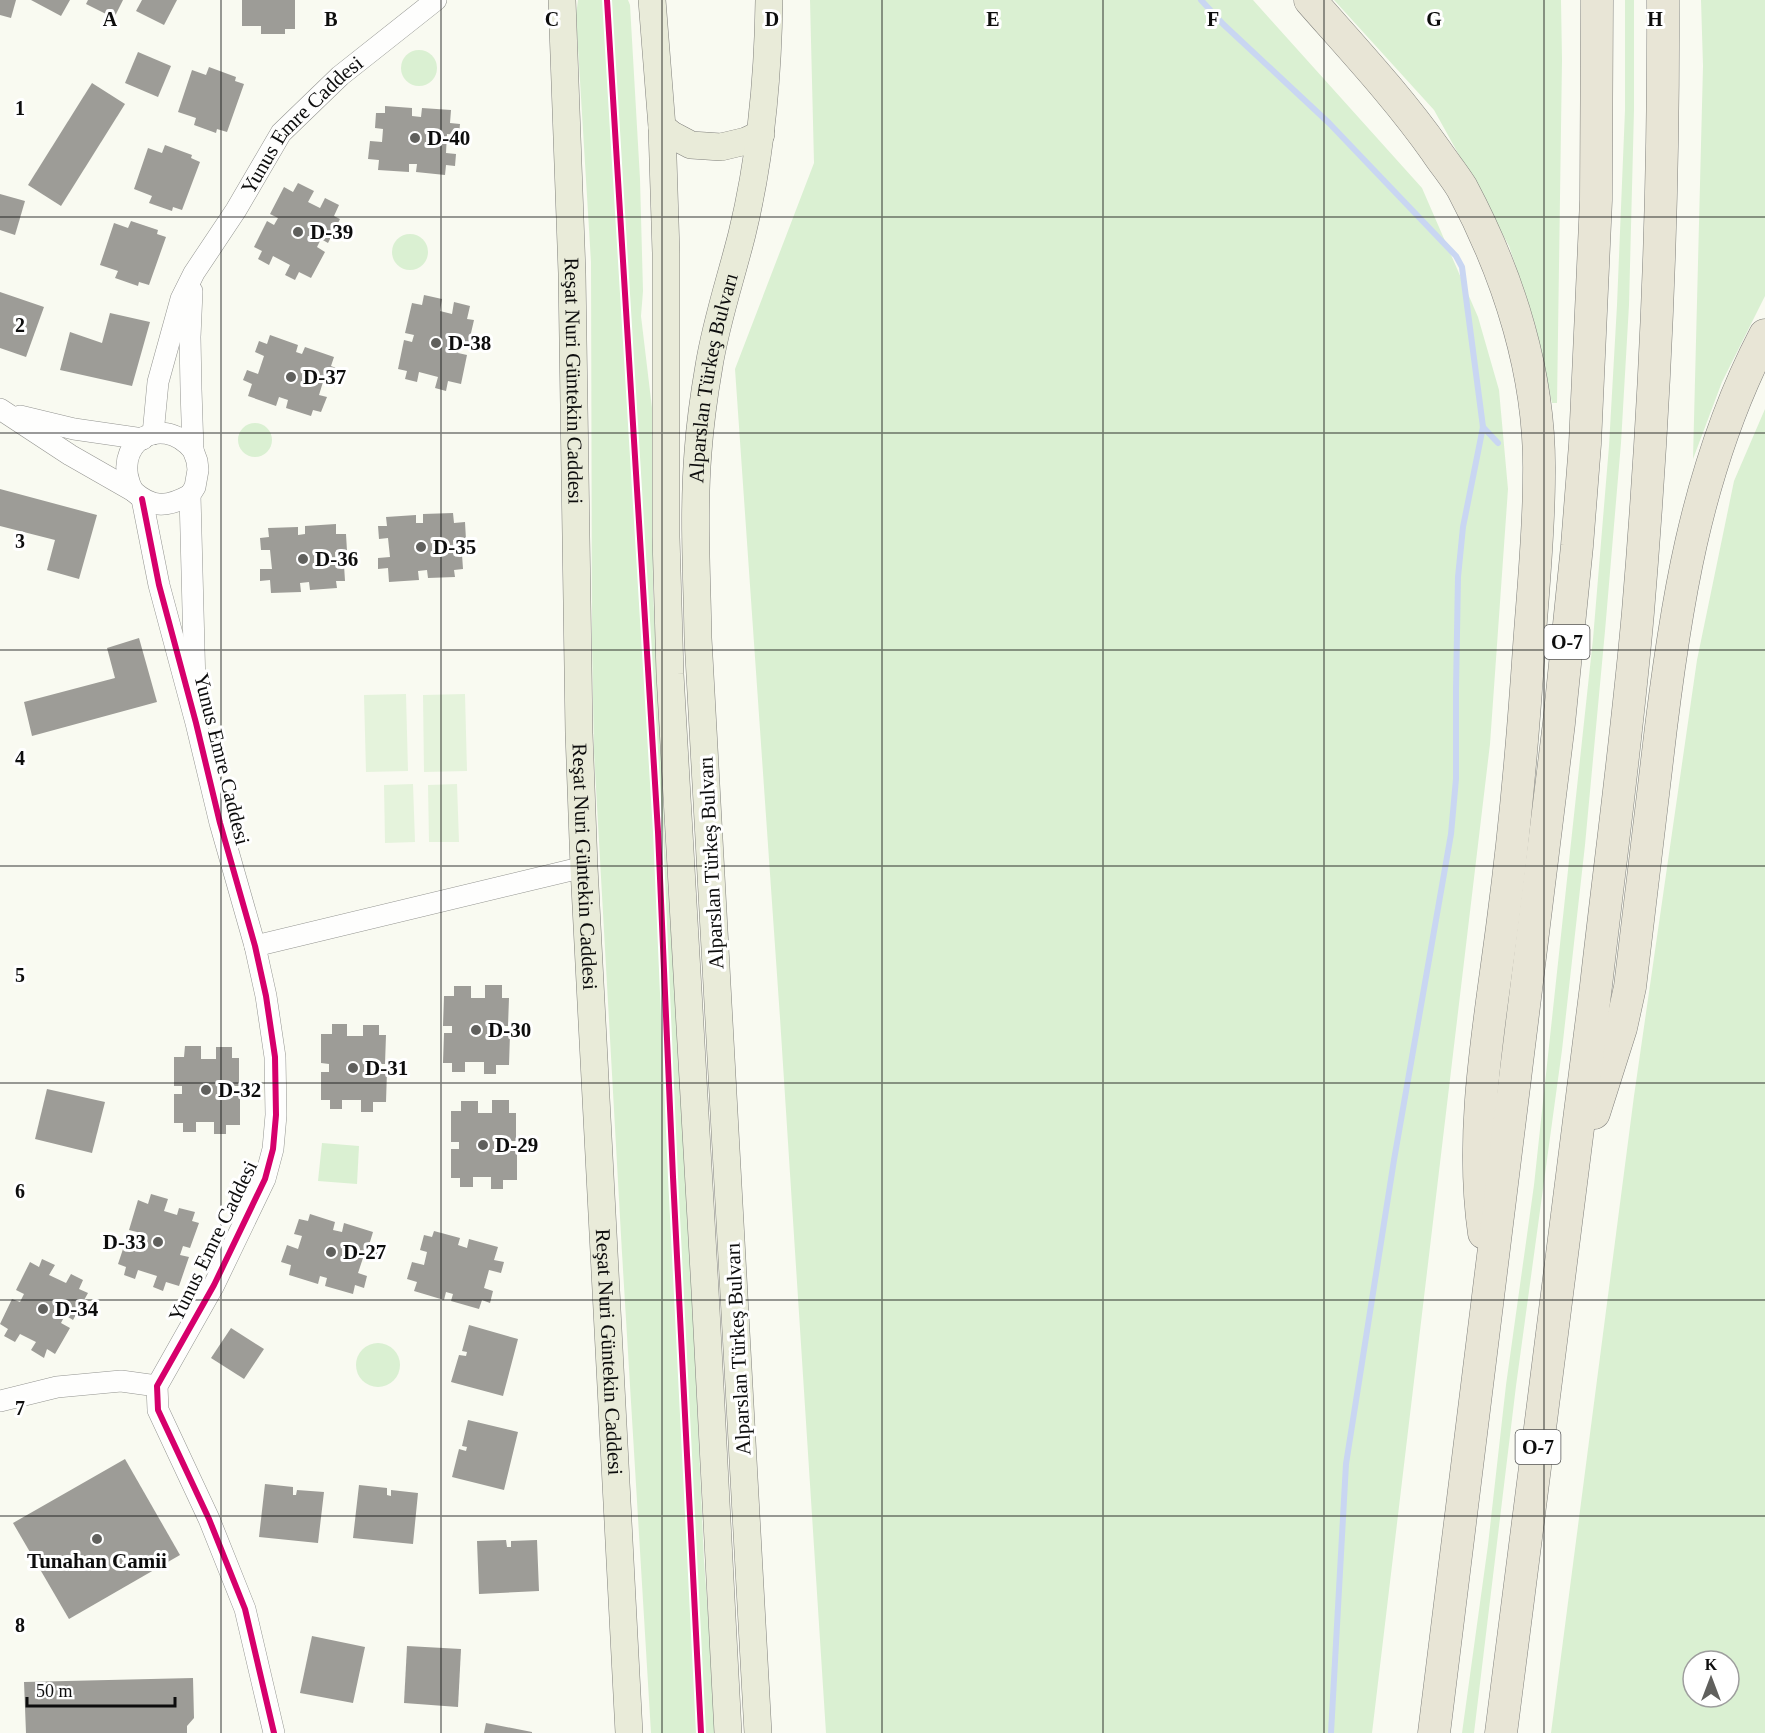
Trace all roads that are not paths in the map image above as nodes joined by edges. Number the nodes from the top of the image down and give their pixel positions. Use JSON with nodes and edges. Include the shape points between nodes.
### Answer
{"nodes":[{"id":1,"x":436,"y":0,"type":"edge"},
{"id":2,"x":562,"y":0,"type":"edge"},
{"id":3,"x":652,"y":0,"type":"edge"},
{"id":4,"x":769,"y":0,"type":"edge"},
{"id":5,"x":1310,"y":0,"type":"edge"},
{"id":6,"x":1597,"y":0,"type":"edge"},
{"id":7,"x":1663,"y":0,"type":"edge"},
{"id":8,"x":662,"y":127,"type":"junction"},
{"id":9,"x":761,"y":135,"type":"junction"},
{"id":10,"x":194,"y":273,"type":"junction"},
{"id":11,"x":1765,"y":335,"type":"edge"},
{"id":12,"x":1,"y":410,"type":"edge"},
{"id":13,"x":148,"y":436,"type":"junction"},
{"id":14,"x":193,"y":450,"type":"junction"},
{"id":15,"x":138,"y":495,"type":"junction"},
{"id":16,"x":190,"y":495,"type":"junction"},
{"id":17,"x":196,"y":723,"type":"junction"},
{"id":18,"x":584,"y":867,"type":"junction"},
{"id":19,"x":255,"y":946,"type":"junction"},
{"id":20,"x":1575,"y":1161,"type":"junction"},
{"id":21,"x":1490,"y":1280,"type":"junction"},
{"id":22,"x":157,"y":1386,"type":"junction"},
{"id":23,"x":0,"y":1401,"type":"edge"},
{"id":24,"x":274,"y":1733,"type":"edge"},
{"id":25,"x":629,"y":1733,"type":"edge"},
{"id":26,"x":728,"y":1733,"type":"edge"},
{"id":27,"x":758,"y":1733,"type":"edge"},
{"id":28,"x":1434,"y":1733,"type":"edge"},
{"id":29,"x":1501,"y":1733,"type":"edge"}],
"edges":[{"from":1,"to":10,"type":"street","name":"Yunus Emre Caddesi","via":[[340,76],[281,132]]},
{"from":2,"to":18,"type":"main road","name":"Reşat Nuri Güntekin Caddesi","via":[[572,273]]},
{"from":3,"to":8,"type":"main road","name":"Alparslan Türkeş Bulvarı"},
{"from":4,"to":9,"type":"main road","name":"Alparslan Türkeş Bulvarı"},
{"from":5,"to":21,"type":"highway","via":[[1417,123],[1460,185],[1491,248],[1511,302],[1527,360],[1537,419],[1539,475],[1524,723],[1481,1115],[1479,1197]]},
{"from":6,"to":21,"type":"highway","number":"O-7","via":[[1596,200],[1577,546]]},
{"from":7,"to":20,"type":"highway","number":"O-7","via":[[1657,337],[1649,461],[1637,617]]},
{"from":8,"to":9,"type":"main road","via":[[691,145],[721,147]]},
{"from":8,"to":26,"type":"main road","name":"Alparslan Türkeş Bulvarı","via":[[670,674]]},
{"from":9,"to":27,"type":"main road","name":"Alparslan Türkeş Bulvarı","via":[[742,234],[709,364],[696,506],[699,650]]},
{"from":10,"to":13,"type":"street","name":"Yunus Emre Caddesi","via":[[181,300],[158,382]]},
{"from":10,"to":14,"type":"street","name":"Yunus Emre Caddesi","via":[[190,337]]},
{"from":11,"to":20,"type":"highway","via":[[1730,408],[1694,526],[1666,683],[1630,987],[1598,1104]]},
{"from":12,"to":13,"type":"street","via":[[74,429]]},
{"from":12,"to":15,"type":"street"},
{"from":13,"to":14,"type":"street","via":[[176,436]]},
{"from":13,"to":15,"type":"street","name":"Yunus Emre Caddesi","via":[[128,456],[128,480]]},
{"from":14,"to":16,"type":"street","name":"Yunus Emre Caddesi","via":[[198,470]]},
{"from":15,"to":16,"type":"street","via":[[154,504],[166,505]]},
{"from":15,"to":17,"type":"street","name":"Yunus Emre Caddesi"},
{"from":16,"to":17,"type":"street","name":"Yunus Emre Caddesi"},
{"from":17,"to":19,"type":"street","name":"Yunus Emre Caddesi"},
{"from":18,"to":19,"type":"street"},
{"from":18,"to":25,"type":"main road","name":"Reşat Nuri Güntekin Caddesi"},
{"from":19,"to":22,"type":"street","name":"Yunus Emre Caddesi","via":[[275,1057],[273,1149],[265,1179],[214,1285]]},
{"from":20,"to":29,"type":"highway","number":"O-7"},
{"from":21,"to":28,"type":"highway","number":"O-7"},
{"from":22,"to":23,"type":"street","via":[[121,1381],[57,1387]]},
{"from":22,"to":24,"type":"street","via":[[158,1410],[209,1519],[244,1609]]}]}
